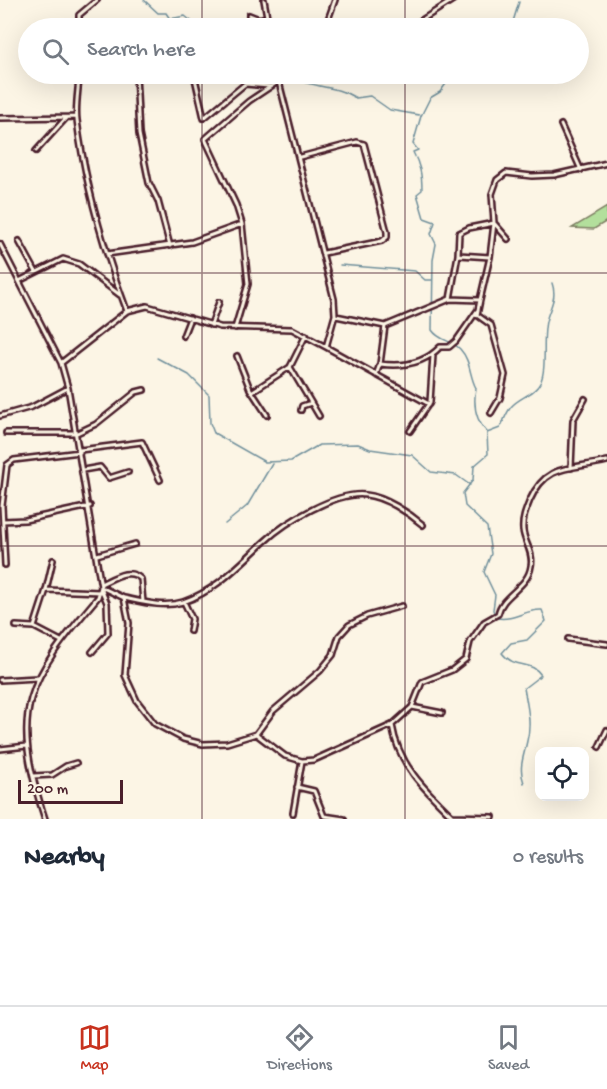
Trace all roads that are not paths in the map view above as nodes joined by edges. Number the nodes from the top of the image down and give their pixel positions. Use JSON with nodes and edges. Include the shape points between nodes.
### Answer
{"nodes":[{"id":1,"x":97,"y":0,"type":"edge"},
{"id":2,"x":264,"y":0,"type":"edge"},
{"id":3,"x":335,"y":0,"type":"edge"},
{"id":4,"x":453,"y":0,"type":"edge"},
{"id":5,"x":249,"y":15,"type":"dead end"},
{"id":6,"x":267,"y":17,"type":"joint"},
{"id":7,"x":79,"y":18,"type":"edge"},
{"id":8,"x":256,"y":18,"type":"edge"},
{"id":9,"x":263,"y":18,"type":"edge"},
{"id":10,"x":329,"y":18,"type":"edge"},
{"id":11,"x":425,"y":18,"type":"edge"},
{"id":12,"x":78,"y":84,"type":"edge"},
{"id":13,"x":137,"y":84,"type":"edge"},
{"id":14,"x":196,"y":84,"type":"edge"},
{"id":15,"x":245,"y":84,"type":"edge"},
{"id":16,"x":245,"y":84,"type":"edge"},
{"id":17,"x":274,"y":84,"type":"edge"},
{"id":18,"x":280,"y":84,"type":"edge"},
{"id":19,"x":270,"y":86,"type":"junction"},
{"id":20,"x":68,"y":117,"type":"junction"},
{"id":21,"x":76,"y":117,"type":"junction"},
{"id":22,"x":0,"y":118,"type":"edge"},
{"id":23,"x":561,"y":125,"type":"dead end"},
{"id":24,"x":36,"y":151,"type":"dead end"},
{"id":25,"x":300,"y":157,"type":"junction"},
{"id":26,"x":607,"y":163,"type":"edge"},
{"id":27,"x":581,"y":170,"type":"junction"},
{"id":28,"x":242,"y":224,"type":"junction"},
{"id":29,"x":494,"y":224,"type":"junction"},
{"id":30,"x":507,"y":239,"type":"dead end"},
{"id":31,"x":19,"y":241,"type":"dead end"},
{"id":32,"x":0,"y":244,"type":"edge"},
{"id":33,"x":170,"y":246,"type":"junction"},
{"id":34,"x":324,"y":253,"type":"junction"},
{"id":35,"x":108,"y":254,"type":"junction"},
{"id":36,"x":458,"y":255,"type":"junction"},
{"id":37,"x":490,"y":257,"type":"junction"},
{"id":38,"x":36,"y":272,"type":"junction"},
{"id":39,"x":19,"y":281,"type":"junction"},
{"id":40,"x":122,"y":297,"type":"junction"},
{"id":41,"x":450,"y":299,"type":"junction"},
{"id":42,"x":480,"y":300,"type":"junction"},
{"id":43,"x":219,"y":302,"type":"dead end"},
{"id":44,"x":127,"y":311,"type":"junction"},
{"id":45,"x":477,"y":311,"type":"junction"},
{"id":46,"x":335,"y":315,"type":"junction"},
{"id":47,"x":190,"y":318,"type":"junction"},
{"id":48,"x":211,"y":325,"type":"junction"},
{"id":49,"x":385,"y":326,"type":"junction"},
{"id":50,"x":235,"y":328,"type":"junction"},
{"id":51,"x":306,"y":335,"type":"junction"},
{"id":52,"x":183,"y":336,"type":"dead end"},
{"id":53,"x":326,"y":347,"type":"junction"},
{"id":54,"x":433,"y":355,"type":"junction"},
{"id":55,"x":237,"y":356,"type":"dead end"},
{"id":56,"x":60,"y":363,"type":"junction"},
{"id":57,"x":381,"y":364,"type":"junction"},
{"id":58,"x":290,"y":367,"type":"junction"},
{"id":59,"x":376,"y":375,"type":"junction"},
{"id":60,"x":68,"y":388,"type":"junction"},
{"id":61,"x":144,"y":390,"type":"dead end"},
{"id":62,"x":253,"y":391,"type":"junction"},
{"id":63,"x":585,"y":399,"type":"dead end"},
{"id":64,"x":311,"y":403,"type":"junction"},
{"id":65,"x":429,"y":404,"type":"junction"},
{"id":66,"x":301,"y":410,"type":"dead end"},
{"id":67,"x":491,"y":413,"type":"dead end"},
{"id":68,"x":267,"y":415,"type":"dead end"},
{"id":69,"x":0,"y":416,"type":"edge"},
{"id":70,"x":319,"y":416,"type":"dead end"},
{"id":71,"x":410,"y":431,"type":"dead end"},
{"id":72,"x":6,"y":433,"type":"dead end"},
{"id":73,"x":77,"y":433,"type":"junction"},
{"id":74,"x":80,"y":451,"type":"junction"},
{"id":75,"x":607,"y":461,"type":"edge"},
{"id":76,"x":571,"y":468,"type":"junction"},
{"id":77,"x":83,"y":470,"type":"junction"},
{"id":78,"x":128,"y":472,"type":"dead end"},
{"id":79,"x":160,"y":480,"type":"dead end"},
{"id":80,"x":90,"y":506,"type":"junction"},
{"id":81,"x":3,"y":521,"type":"junction"},
{"id":82,"x":423,"y":525,"type":"dead end"},
{"id":83,"x":135,"y":544,"type":"dead end"},
{"id":84,"x":97,"y":555,"type":"junction"},
{"id":85,"x":52,"y":560,"type":"dead end"},
{"id":86,"x":5,"y":565,"type":"dead end"},
{"id":87,"x":101,"y":588,"type":"junction"},
{"id":88,"x":46,"y":590,"type":"junction"},
{"id":89,"x":124,"y":598,"type":"junction"},
{"id":90,"x":142,"y":602,"type":"junction"},
{"id":91,"x":184,"y":602,"type":"junction"},
{"id":92,"x":402,"y":606,"type":"dead end"},
{"id":93,"x":16,"y":626,"type":"dead end"},
{"id":94,"x":34,"y":627,"type":"junction"},
{"id":95,"x":190,"y":631,"type":"dead end"},
{"id":96,"x":568,"y":639,"type":"dead end"},
{"id":97,"x":60,"y":641,"type":"junction"},
{"id":98,"x":607,"y":644,"type":"edge"},
{"id":99,"x":92,"y":652,"type":"dead end"},
{"id":100,"x":38,"y":678,"type":"junction"},
{"id":101,"x":0,"y":680,"type":"edge"},
{"id":102,"x":411,"y":707,"type":"junction"},
{"id":103,"x":442,"y":713,"type":"dead end"},
{"id":104,"x":392,"y":724,"type":"junction"},
{"id":105,"x":607,"y":730,"type":"edge"},
{"id":106,"x":256,"y":734,"type":"junction"},
{"id":107,"x":27,"y":746,"type":"junction"},
{"id":108,"x":599,"y":747,"type":"dead end"},
{"id":109,"x":0,"y":749,"type":"edge"},
{"id":110,"x":302,"y":761,"type":"junction"},
{"id":111,"x":76,"y":764,"type":"dead end"},
{"id":112,"x":33,"y":776,"type":"junction"},
{"id":113,"x":297,"y":787,"type":"junction"},
{"id":114,"x":293,"y":813,"type":"dead end"},
{"id":115,"x":493,"y":817,"type":"dead end"},
{"id":116,"x":45,"y":819,"type":"edge"},
{"id":117,"x":344,"y":819,"type":"edge"}],
"edges":[{"from":1,"to":7,"type":"street"},
{"from":2,"to":6,"type":"street"},
{"from":3,"to":10,"type":"street"},
{"from":4,"to":11,"type":"street"},
{"from":5,"to":8,"type":"street"},
{"from":6,"to":9,"type":"street"},
{"from":12,"to":21,"type":"street"},
{"from":13,"to":33,"type":"street","via":[[149,183]]},
{"from":14,"to":16,"type":"street","via":[[204,118]]},
{"from":15,"to":19,"type":"street"},
{"from":17,"to":19,"type":"street"},
{"from":18,"to":25,"type":"street"},
{"from":19,"to":28,"type":"street","via":[[205,139]]},
{"from":20,"to":21,"type":"street"},
{"from":20,"to":22,"type":"street"},
{"from":20,"to":24,"type":"street"},
{"from":21,"to":35,"type":"street"},
{"from":23,"to":27,"type":"street"},
{"from":25,"to":34,"type":"street"},
{"from":25,"to":34,"type":"street","via":[[357,142],[364,144],[387,232],[382,241]]},
{"from":26,"to":27,"type":"street"},
{"from":27,"to":29,"type":"street","via":[[501,176],[493,186]]},
{"from":28,"to":33,"type":"street"},
{"from":28,"to":50,"type":"street","via":[[248,284]]},
{"from":29,"to":30,"type":"street"},
{"from":29,"to":36,"type":"street","via":[[459,232]]},
{"from":29,"to":37,"type":"street"},
{"from":31,"to":38,"type":"street"},
{"from":32,"to":39,"type":"street"},
{"from":33,"to":35,"type":"street"},
{"from":34,"to":46,"type":"street"},
{"from":35,"to":40,"type":"street"},
{"from":36,"to":37,"type":"street"},
{"from":36,"to":41,"type":"street"},
{"from":37,"to":42,"type":"street"},
{"from":38,"to":39,"type":"street"},
{"from":38,"to":40,"type":"street","via":[[63,259],[73,261]]},
{"from":39,"to":56,"type":"street"},
{"from":40,"to":44,"type":"street"},
{"from":41,"to":42,"type":"street"},
{"from":41,"to":49,"type":"street"},
{"from":42,"to":45,"type":"street"},
{"from":43,"to":48,"type":"street"},
{"from":44,"to":47,"type":"street","via":[[147,306]]},
{"from":44,"to":56,"type":"street"},
{"from":45,"to":54,"type":"street","via":[[456,341],[449,347],[440,347]]},
{"from":45,"to":67,"type":"street","via":[[478,317],[491,325],[505,375],[500,398]]},
{"from":46,"to":49,"type":"street"},
{"from":46,"to":53,"type":"street"},
{"from":47,"to":48,"type":"street"},
{"from":47,"to":52,"type":"street"},
{"from":48,"to":50,"type":"street"},
{"from":49,"to":57,"type":"street"},
{"from":50,"to":51,"type":"street","via":[[292,329]]},
{"from":51,"to":53,"type":"street"},
{"from":51,"to":58,"type":"street"},
{"from":53,"to":59,"type":"street"},
{"from":54,"to":57,"type":"street","via":[[406,364]]},
{"from":54,"to":65,"type":"street"},
{"from":55,"to":62,"type":"street"},
{"from":56,"to":60,"type":"street"},
{"from":57,"to":59,"type":"street"},
{"from":58,"to":62,"type":"street"},
{"from":58,"to":64,"type":"street"},
{"from":59,"to":65,"type":"street"},
{"from":60,"to":69,"type":"street","via":[[32,407]]},
{"from":60,"to":73,"type":"street"},
{"from":61,"to":73,"type":"street"},
{"from":62,"to":68,"type":"street"},
{"from":63,"to":76,"type":"street","via":[[573,420]]},
{"from":64,"to":66,"type":"street"},
{"from":64,"to":70,"type":"street"},
{"from":65,"to":71,"type":"street"},
{"from":72,"to":73,"type":"street"},
{"from":73,"to":74,"type":"street"},
{"from":74,"to":77,"type":"street"},
{"from":74,"to":79,"type":"street","via":[[142,442]]},
{"from":74,"to":81,"type":"street","via":[[10,462],[4,474]]},
{"from":75,"to":76,"type":"street"},
{"from":76,"to":102,"type":"street","via":[[544,477],[536,487],[523,519],[531,568],[520,588],[501,604],[494,618],[484,622],[460,664],[422,682]]},
{"from":77,"to":78,"type":"street","via":[[100,468],[109,478]]},
{"from":77,"to":80,"type":"street"},
{"from":80,"to":81,"type":"street"},
{"from":80,"to":84,"type":"street"},
{"from":81,"to":86,"type":"street"},
{"from":82,"to":91,"type":"street","via":[[406,512],[365,494],[320,504],[266,540],[222,579]]},
{"from":83,"to":84,"type":"street"},
{"from":84,"to":87,"type":"street"},
{"from":85,"to":88,"type":"street"},
{"from":87,"to":88,"type":"street"},
{"from":87,"to":89,"type":"street"},
{"from":87,"to":90,"type":"street","via":[[127,573],[136,575],[141,579]]},
{"from":87,"to":97,"type":"street"},
{"from":87,"to":99,"type":"street","via":[[107,603],[108,633]]},
{"from":88,"to":94,"type":"street"},
{"from":89,"to":90,"type":"street"},
{"from":89,"to":106,"type":"street","via":[[129,629],[125,675],[137,701],[155,724],[183,739],[203,744],[227,743]]},
{"from":90,"to":91,"type":"street"},
{"from":91,"to":95,"type":"street","via":[[192,619]]},
{"from":92,"to":106,"type":"street","via":[[349,625],[320,671],[273,711]]},
{"from":93,"to":94,"type":"street"},
{"from":94,"to":97,"type":"street"},
{"from":96,"to":98,"type":"street"},
{"from":97,"to":100,"type":"street"},
{"from":100,"to":101,"type":"street"},
{"from":100,"to":107,"type":"street","via":[[26,723]]},
{"from":102,"to":103,"type":"street"},
{"from":102,"to":104,"type":"street"},
{"from":104,"to":110,"type":"street","via":[[320,758]]},
{"from":104,"to":115,"type":"street","via":[[400,756],[452,816]]},
{"from":105,"to":108,"type":"street"},
{"from":106,"to":110,"type":"street","via":[[285,756]]},
{"from":107,"to":109,"type":"street"},
{"from":107,"to":112,"type":"street"},
{"from":110,"to":113,"type":"street"},
{"from":111,"to":112,"type":"street","via":[[52,775]]},
{"from":112,"to":116,"type":"street"},
{"from":113,"to":114,"type":"street"},
{"from":113,"to":117,"type":"street","via":[[314,791],[324,816]]}]}
